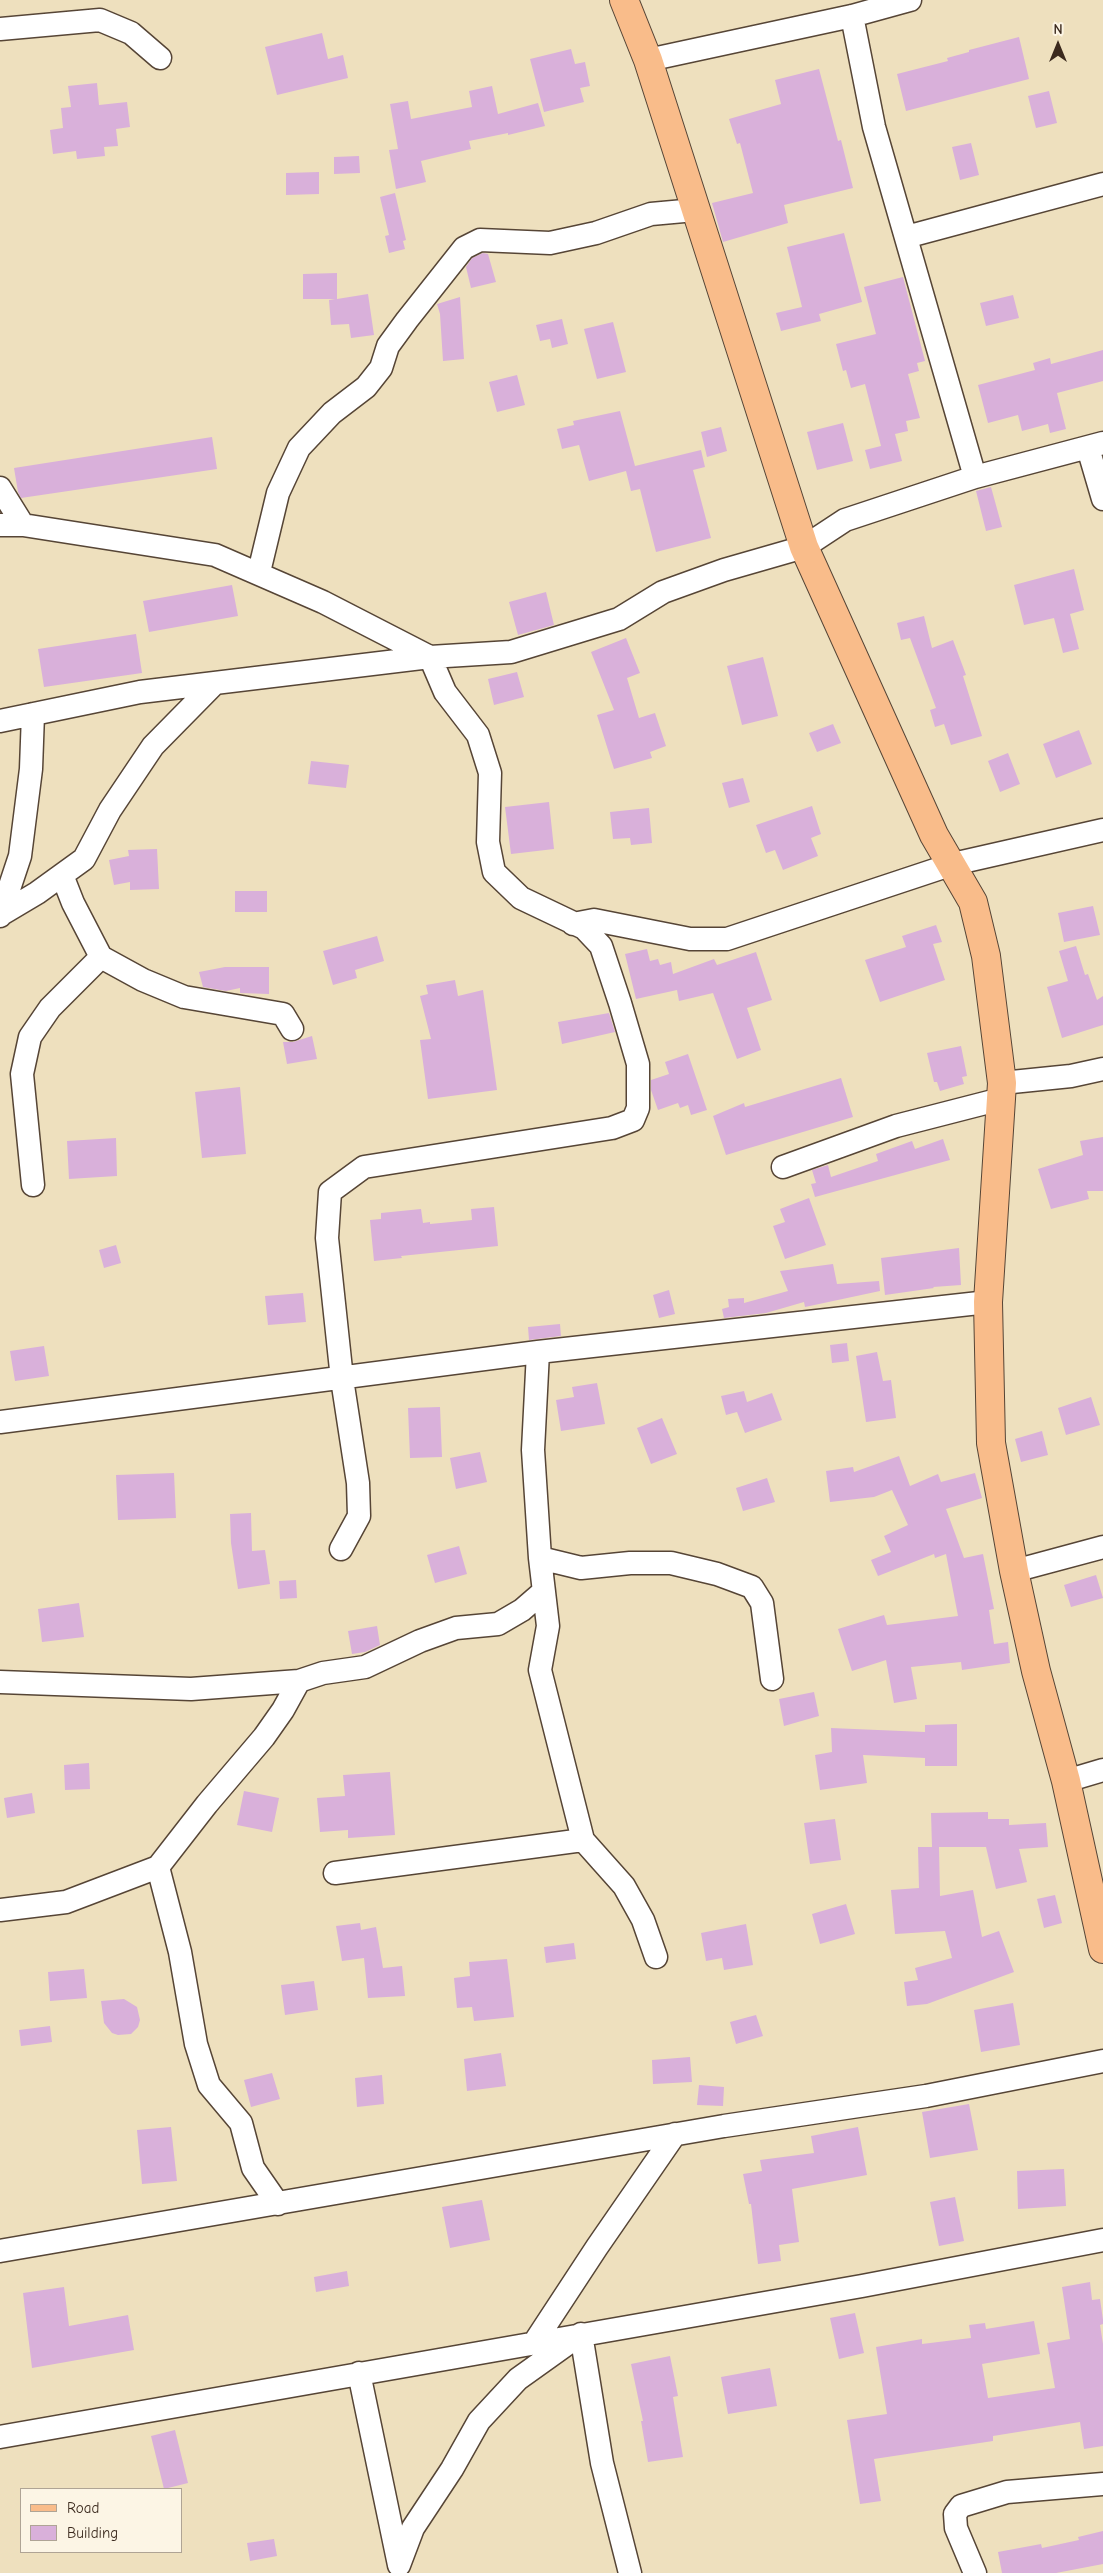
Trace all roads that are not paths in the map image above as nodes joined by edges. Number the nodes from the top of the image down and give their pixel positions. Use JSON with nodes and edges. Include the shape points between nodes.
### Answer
{"nodes":[{"id":1,"x":624,"y":0,"type":"edge"},
{"id":2,"x":910,"y":0,"type":"edge"},
{"id":3,"x":852,"y":16,"type":"junction"},
{"id":4,"x":0,"y":29,"type":"edge"},
{"id":5,"x":160,"y":58,"type":"dead end"},
{"id":6,"x":648,"y":60,"type":"junction"},
{"id":7,"x":1103,"y":184,"type":"edge"},
{"id":8,"x":695,"y":210,"type":"junction"},
{"id":9,"x":906,"y":237,"type":"junction"},
{"id":10,"x":1095,"y":445,"type":"edge"},
{"id":11,"x":975,"y":477,"type":"junction"},
{"id":12,"x":0,"y":488,"type":"edge"},
{"id":13,"x":1103,"y":499,"type":"edge"},
{"id":14,"x":0,"y":525,"type":"edge"},
{"id":15,"x":23,"y":525,"type":"junction"},
{"id":16,"x":804,"y":547,"type":"junction"},
{"id":17,"x":258,"y":572,"type":"junction"},
{"id":18,"x":430,"y":658,"type":"junction"},
{"id":19,"x":215,"y":683,"type":"junction"},
{"id":20,"x":33,"y":714,"type":"junction"},
{"id":21,"x":0,"y":721,"type":"edge"},
{"id":22,"x":1103,"y":830,"type":"edge"},
{"id":23,"x":953,"y":864,"type":"junction"},
{"id":24,"x":62,"y":875,"type":"junction"},
{"id":25,"x":0,"y":916,"type":"edge"},
{"id":26,"x":573,"y":924,"type":"junction"},
{"id":27,"x":101,"y":957,"type":"junction"},
{"id":28,"x":292,"y":1029,"type":"dead end"},
{"id":29,"x":1103,"y":1068,"type":"edge"},
{"id":30,"x":1002,"y":1091,"type":"junction"},
{"id":31,"x":783,"y":1168,"type":"dead end"},
{"id":32,"x":33,"y":1185,"type":"dead end"},
{"id":33,"x":988,"y":1302,"type":"junction"},
{"id":34,"x":538,"y":1352,"type":"junction"},
{"id":35,"x":342,"y":1379,"type":"junction"},
{"id":36,"x":0,"y":1422,"type":"edge"},
{"id":37,"x":1103,"y":1546,"type":"edge"},
{"id":38,"x":340,"y":1549,"type":"dead end"},
{"id":39,"x":540,"y":1558,"type":"junction"},
{"id":40,"x":1014,"y":1571,"type":"junction"},
{"id":41,"x":544,"y":1591,"type":"junction"},
{"id":42,"x":772,"y":1679,"type":"dead end"},
{"id":43,"x":299,"y":1681,"type":"junction"},
{"id":44,"x":0,"y":1682,"type":"edge"},
{"id":45,"x":1103,"y":1770,"type":"edge"},
{"id":46,"x":1066,"y":1781,"type":"junction"},
{"id":47,"x":583,"y":1840,"type":"junction"},
{"id":48,"x":158,"y":1867,"type":"junction"},
{"id":49,"x":335,"y":1873,"type":"dead end"},
{"id":50,"x":0,"y":1910,"type":"edge"},
{"id":51,"x":1103,"y":1949,"type":"edge"},
{"id":52,"x":656,"y":1957,"type":"dead end"},
{"id":53,"x":1103,"y":2061,"type":"edge"},
{"id":54,"x":676,"y":2134,"type":"junction"},
{"id":55,"x":278,"y":2204,"type":"junction"},
{"id":56,"x":1103,"y":2240,"type":"edge"},
{"id":57,"x":0,"y":2252,"type":"edge"},
{"id":58,"x":581,"y":2334,"type":"junction"},
{"id":59,"x":534,"y":2342,"type":"junction"},
{"id":60,"x":359,"y":2373,"type":"junction"},
{"id":61,"x":0,"y":2437,"type":"edge"},
{"id":62,"x":1103,"y":2484,"type":"edge"},
{"id":63,"x":400,"y":2569,"type":"edge"},
{"id":64,"x":630,"y":2573,"type":"edge"},
{"id":65,"x":976,"y":2573,"type":"edge"}],
"edges":[{"from":1,"to":6,"type":"main road"},
{"from":2,"to":3,"type":"street"},
{"from":3,"to":6,"type":"street"},
{"from":3,"to":9,"type":"street","via":[[874,127]]},
{"from":4,"to":5,"type":"street","via":[[100,20],[131,33]]},
{"from":6,"to":8,"type":"main road"},
{"from":7,"to":9,"type":"street"},
{"from":8,"to":16,"type":"main road"},
{"from":8,"to":17,"type":"street","via":[[651,214],[550,243],[480,240],[464,248],[406,320],[388,346],[381,368],[366,387],[332,413],[299,448],[278,493]]},
{"from":9,"to":11,"type":"street"},
{"from":10,"to":11,"type":"street"},
{"from":10,"to":13,"type":"street"},
{"from":11,"to":16,"type":"street","via":[[845,520]]},
{"from":12,"to":15,"type":"street"},
{"from":14,"to":15,"type":"street"},
{"from":15,"to":17,"type":"street","via":[[215,555]]},
{"from":16,"to":18,"type":"street","via":[[662,592],[619,619],[565,637],[511,652]]},
{"from":16,"to":23,"type":"main road","via":[[934,835]]},
{"from":17,"to":18,"type":"street","via":[[388,634]]},
{"from":18,"to":19,"type":"street"},
{"from":18,"to":26,"type":"street","via":[[445,692],[478,735],[490,772],[488,842],[494,872],[521,898]]},
{"from":19,"to":20,"type":"street","via":[[140,692]]},
{"from":19,"to":24,"type":"street","via":[[153,746],[110,810],[84,859]]},
{"from":20,"to":21,"type":"street"},
{"from":20,"to":25,"type":"street","via":[[20,856]]},
{"from":22,"to":23,"type":"street"},
{"from":23,"to":26,"type":"street","via":[[728,939],[690,939],[594,920]]},
{"from":23,"to":30,"type":"main road","via":[[973,902],[986,956]]},
{"from":24,"to":25,"type":"street"},
{"from":24,"to":27,"type":"street"},
{"from":26,"to":35,"type":"street","via":[[584,928],[601,946],[620,1003],[638,1064],[638,1108],[634,1120],[612,1128],[364,1168],[330,1192],[327,1238]]},
{"from":27,"to":28,"type":"street","via":[[184,997],[283,1014]]},
{"from":27,"to":32,"type":"street","via":[[50,1008],[30,1037],[22,1074]]},
{"from":29,"to":30,"type":"street"},
{"from":30,"to":31,"type":"street"},
{"from":30,"to":33,"type":"main road"},
{"from":33,"to":34,"type":"street"},
{"from":33,"to":40,"type":"main road","via":[[991,1443]]},
{"from":34,"to":35,"type":"street"},
{"from":34,"to":39,"type":"street","via":[[533,1450]]},
{"from":35,"to":36,"type":"street"},
{"from":35,"to":38,"type":"street","via":[[358,1483],[359,1516]]},
{"from":37,"to":40,"type":"street"},
{"from":39,"to":41,"type":"street"},
{"from":39,"to":42,"type":"street","via":[[581,1568],[630,1563],[671,1564],[717,1574],[752,1587],[762,1603]]},
{"from":40,"to":46,"type":"main road","via":[[1036,1671]]},
{"from":41,"to":43,"type":"street","via":[[522,1610],[498,1624],[456,1628],[365,1667],[324,1673]]},
{"from":41,"to":47,"type":"street","via":[[548,1626],[540,1670]]},
{"from":43,"to":44,"type":"street","via":[[191,1689]]},
{"from":43,"to":48,"type":"street","via":[[264,1737]]},
{"from":45,"to":46,"type":"street"},
{"from":46,"to":51,"type":"main road"},
{"from":47,"to":49,"type":"street"},
{"from":47,"to":52,"type":"street","via":[[624,1886],[643,1920]]},
{"from":48,"to":50,"type":"street","via":[[66,1902]]},
{"from":48,"to":55,"type":"street","via":[[180,1952],[196,2044],[209,2086],[241,2123],[253,2168]]},
{"from":53,"to":54,"type":"street","via":[[926,2096]]},
{"from":54,"to":55,"type":"street"},
{"from":54,"to":59,"type":"street"},
{"from":55,"to":57,"type":"street"},
{"from":56,"to":58,"type":"street","via":[[862,2286]]},
{"from":58,"to":59,"type":"street"},
{"from":58,"to":63,"type":"street","via":[[518,2379],[479,2421],[413,2528]]},
{"from":58,"to":64,"type":"street","via":[[602,2463]]},
{"from":59,"to":60,"type":"street"},
{"from":60,"to":61,"type":"street"},
{"from":60,"to":63,"type":"street"},
{"from":62,"to":65,"type":"street","via":[[1007,2492],[961,2506],[955,2514],[956,2528]]}]}
